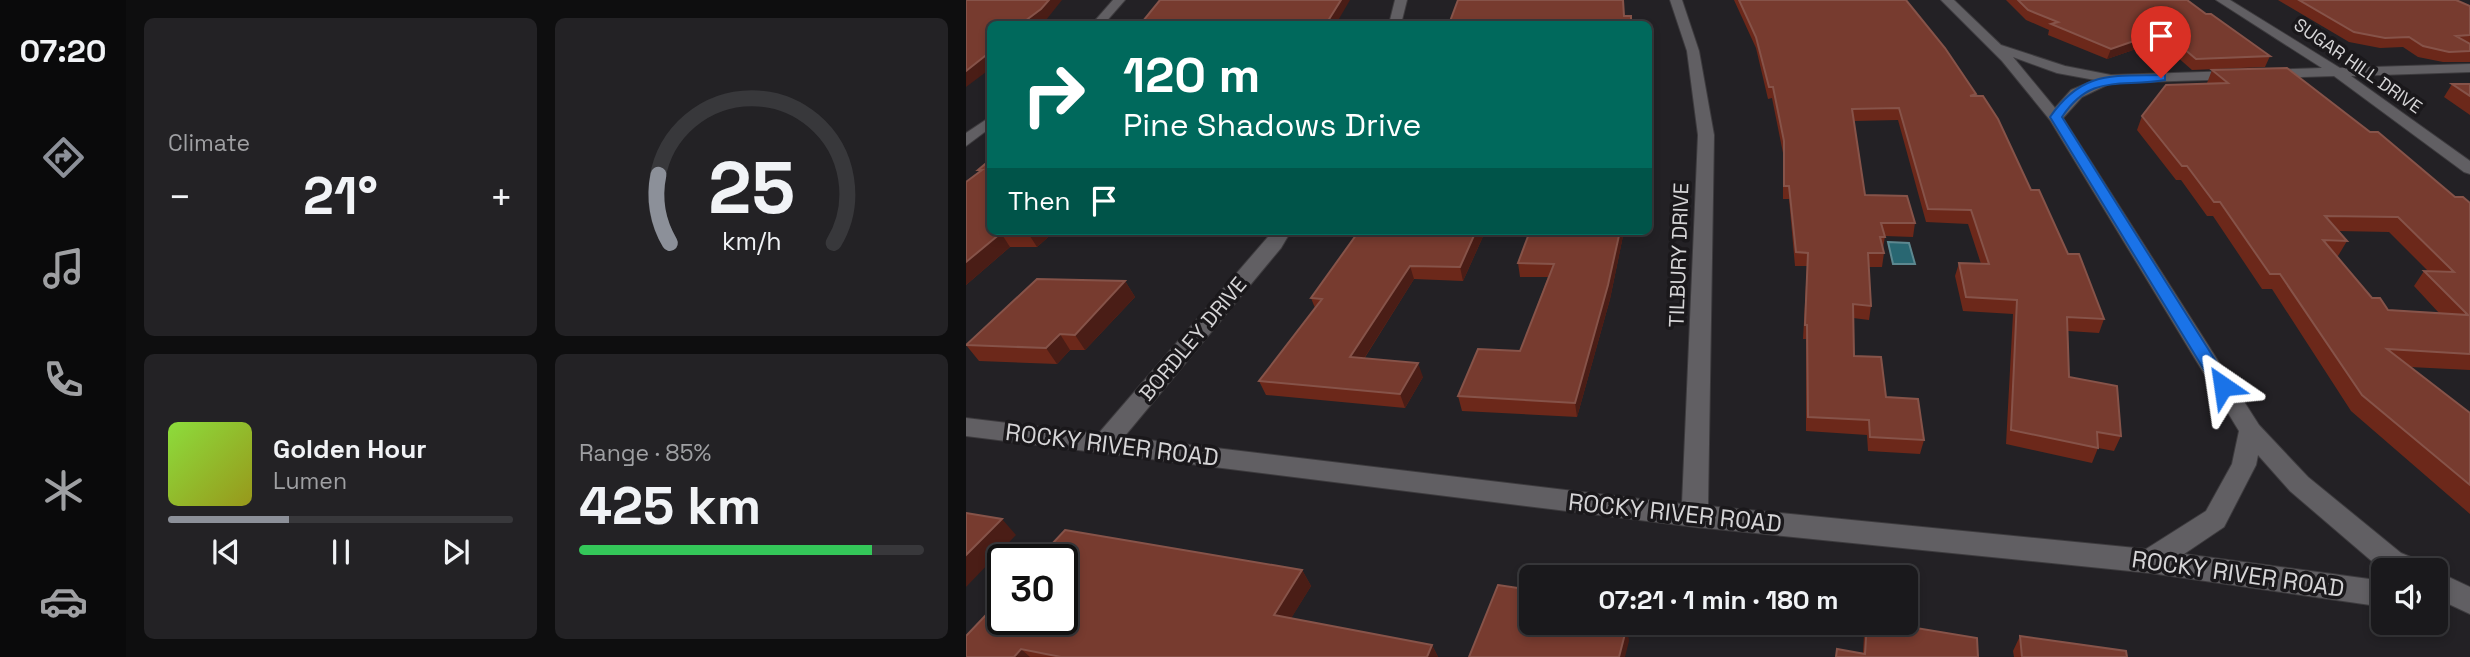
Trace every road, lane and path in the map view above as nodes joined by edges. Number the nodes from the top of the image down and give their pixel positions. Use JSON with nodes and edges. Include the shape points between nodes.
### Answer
{"nodes":[{"id":1,"x":1119,"y":0,"type":"edge"},
{"id":2,"x":1401,"y":0,"type":"edge"},
{"id":3,"x":1676,"y":0,"type":"edge"},
{"id":4,"x":1947,"y":0,"type":"edge"},
{"id":5,"x":2222,"y":0,"type":"edge"},
{"id":6,"x":1101,"y":21,"type":"edge"},
{"id":7,"x":1396,"y":21,"type":"edge"},
{"id":8,"x":1994,"y":46,"type":"junction"},
{"id":9,"x":2470,"y":68,"type":"edge"},
{"id":10,"x":2337,"y":72,"type":"junction"},
{"id":11,"x":2112,"y":79,"type":"junction"},
{"id":12,"x":2056,"y":117,"type":"junction"},
{"id":13,"x":987,"y":124,"type":"edge"},
{"id":14,"x":966,"y":141,"type":"edge"},
{"id":15,"x":2470,"y":169,"type":"edge"},
{"id":16,"x":1280,"y":235,"type":"edge"},
{"id":17,"x":966,"y":427,"type":"edge"},
{"id":18,"x":2251,"y":431,"type":"junction"},
{"id":19,"x":1102,"y":445,"type":"junction"},
{"id":20,"x":1695,"y":516,"type":"junction"},
{"id":21,"x":2387,"y":558,"type":"edge"},
{"id":22,"x":2150,"y":561,"type":"junction"},
{"id":23,"x":2448,"y":591,"type":"edge"},
{"id":24,"x":2371,"y":592,"type":"edge"},
{"id":25,"x":2448,"y":602,"type":"edge"},
{"id":26,"x":2470,"y":604,"type":"edge"}],
"edges":[{"from":1,"to":6,"type":"street"},
{"from":2,"to":7,"type":"street"},
{"from":3,"to":20,"type":"street","name":"TILBURY DRIVE","via":[[1693,51],[1706,135]]},
{"from":4,"to":8,"type":"street"},
{"from":5,"to":10,"type":"street","name":"SUGAR HILL DRIVE"},
{"from":8,"to":11,"type":"street","via":[[2062,70]]},
{"from":8,"to":12,"type":"street"},
{"from":9,"to":10,"type":"street"},
{"from":10,"to":11,"type":"street"},
{"from":10,"to":15,"type":"street","name":"SUGAR HILL DRIVE"},
{"from":11,"to":12,"type":"street","via":[[2082,88]]},
{"from":12,"to":18,"type":"street"},
{"from":13,"to":14,"type":"street"},
{"from":16,"to":19,"type":"street","name":"BORDLEY DRIVE"},
{"from":17,"to":19,"type":"street","name":"ROCKY RIVER ROAD"},
{"from":18,"to":21,"type":"street","via":[[2299,484]]},
{"from":18,"to":22,"type":"street","via":[[2245,465],[2215,519]]},
{"from":19,"to":20,"type":"street","name":"ROCKY RIVER ROAD"},
{"from":20,"to":22,"type":"street","name":"ROCKY RIVER ROAD"},
{"from":22,"to":24,"type":"street","name":"ROCKY RIVER ROAD"},
{"from":23,"to":26,"type":"street"},
{"from":25,"to":26,"type":"street"}]}
